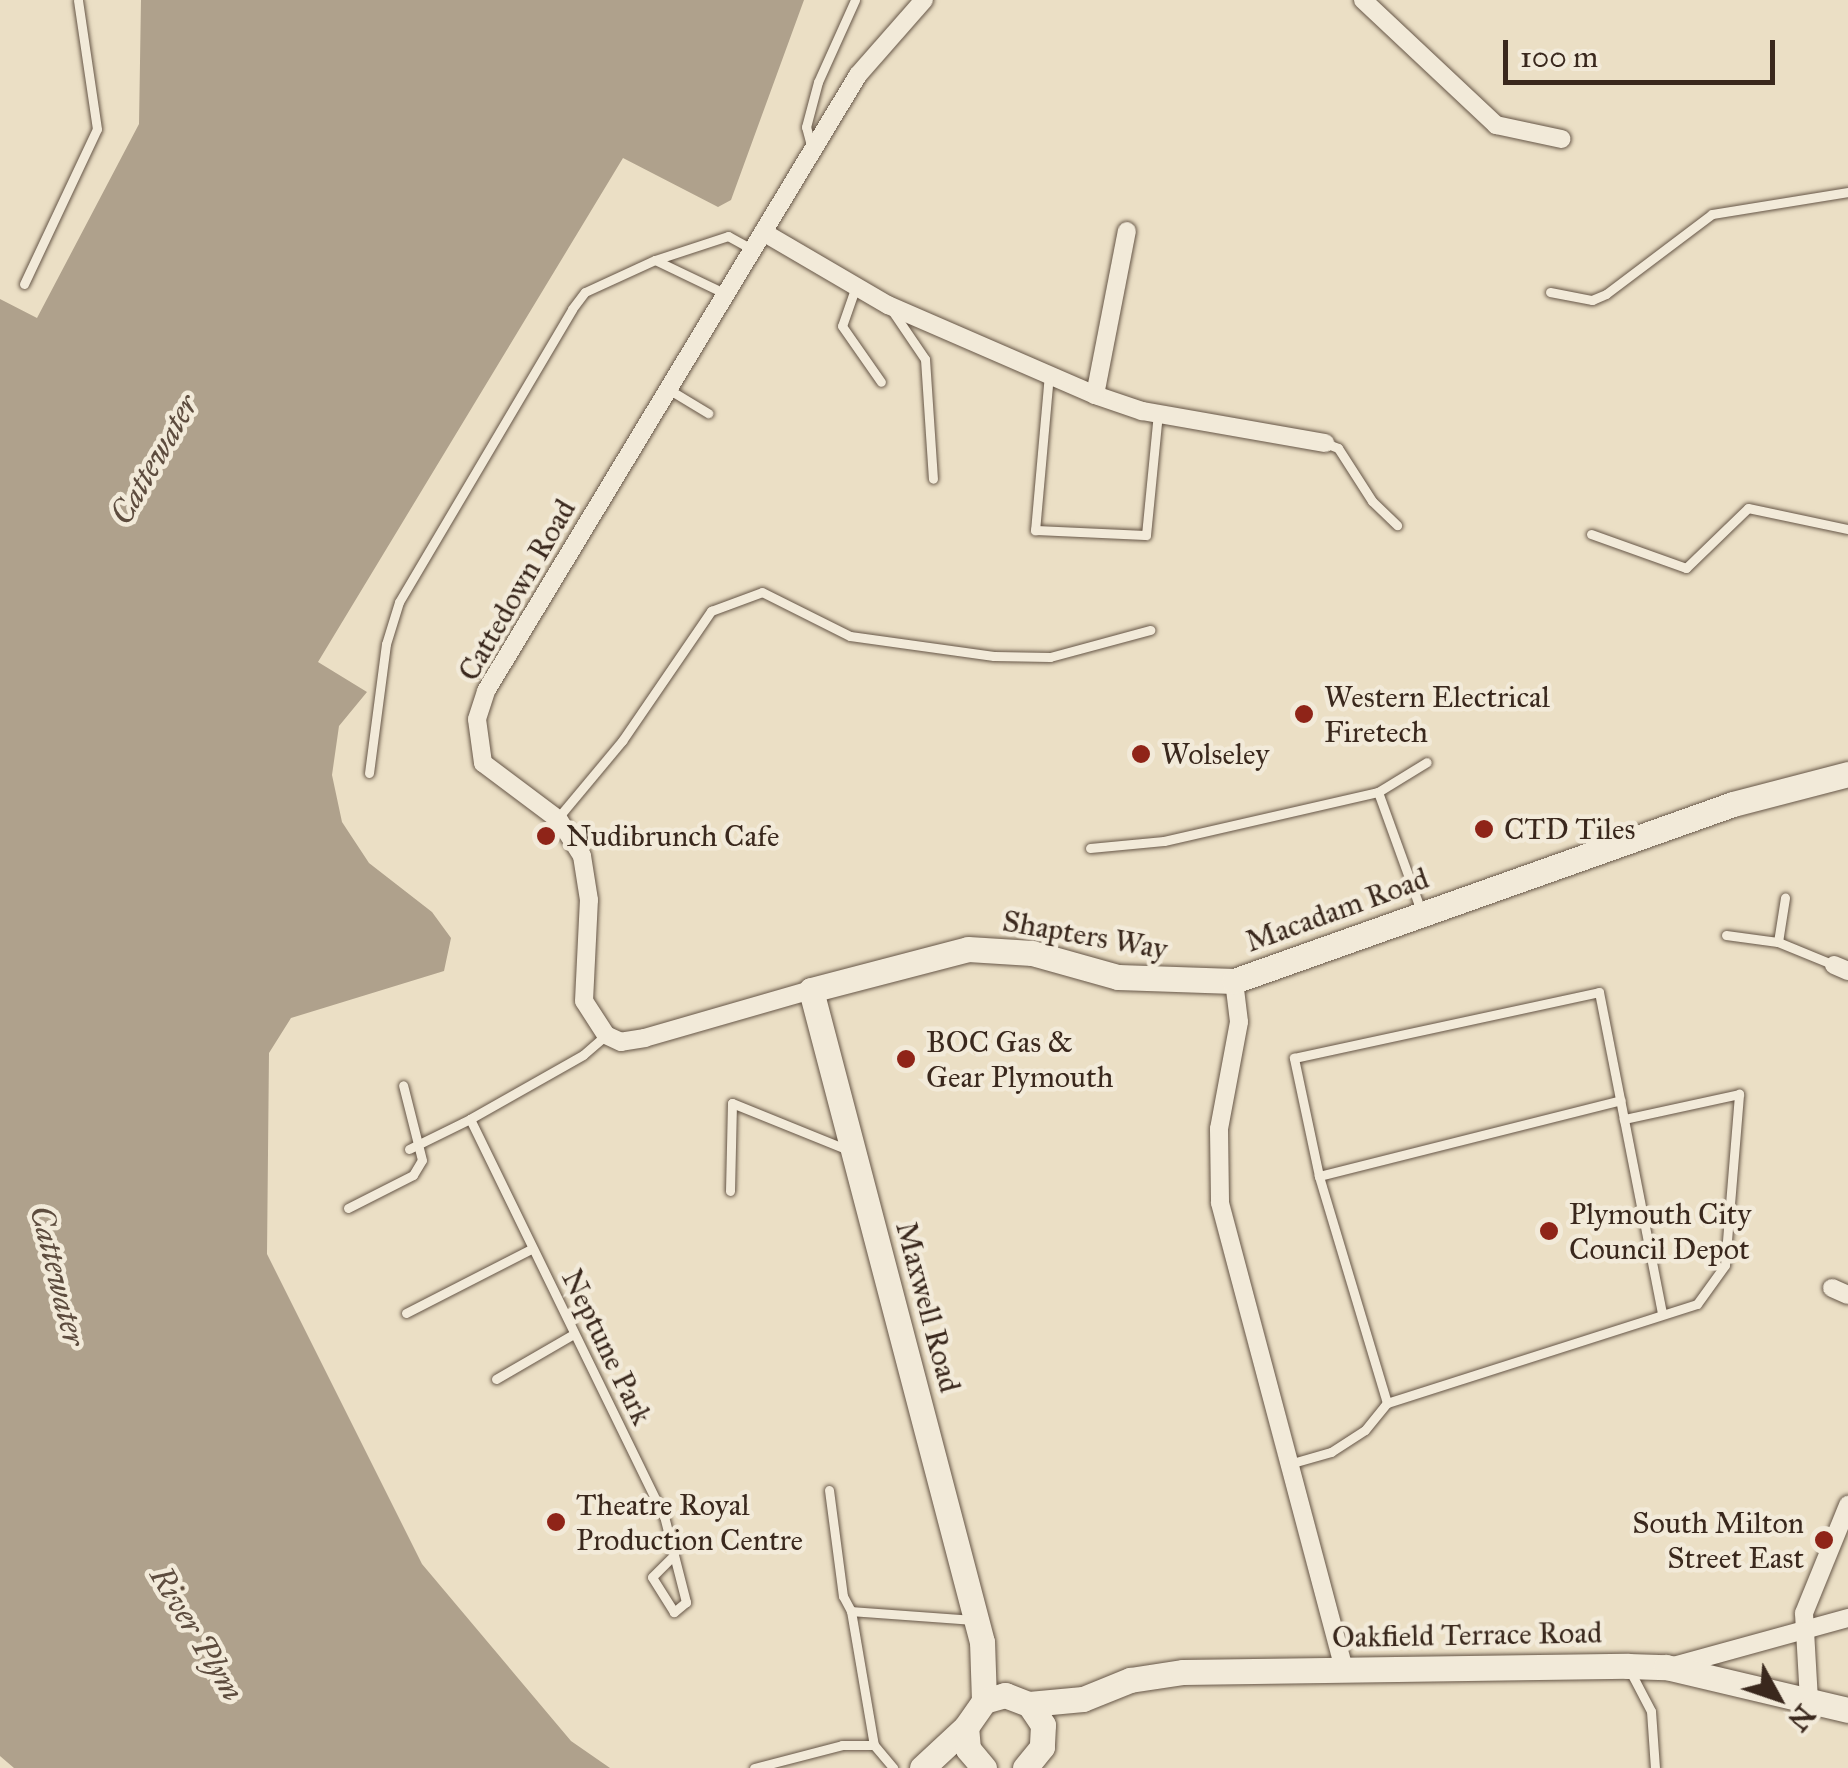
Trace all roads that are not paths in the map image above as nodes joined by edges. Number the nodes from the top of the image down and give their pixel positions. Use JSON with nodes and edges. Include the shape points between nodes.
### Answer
{"nodes":[{"id":1,"x":78,"y":0,"type":"edge"},
{"id":2,"x":854,"y":0,"type":"edge"},
{"id":3,"x":924,"y":0,"type":"edge"},
{"id":4,"x":1363,"y":0,"type":"edge"},
{"id":5,"x":1562,"y":139,"type":"dead end"},
{"id":6,"x":812,"y":152,"type":"junction"},
{"id":7,"x":1848,"y":192,"type":"edge"},
{"id":8,"x":1127,"y":230,"type":"dead end"},
{"id":9,"x":764,"y":232,"type":"junction"},
{"id":10,"x":753,"y":250,"type":"junction"},
{"id":11,"x":655,"y":260,"type":"junction"},
{"id":12,"x":24,"y":284,"type":"dead end"},
{"id":13,"x":856,"y":286,"type":"junction"},
{"id":14,"x":1550,"y":292,"type":"dead end"},
{"id":15,"x":726,"y":294,"type":"junction"},
{"id":16,"x":888,"y":305,"type":"junction"},
{"id":17,"x":1049,"y":374,"type":"junction"},
{"id":18,"x":882,"y":382,"type":"dead end"},
{"id":19,"x":668,"y":390,"type":"junction"},
{"id":20,"x":1095,"y":394,"type":"junction"},
{"id":21,"x":708,"y":413,"type":"dead end"},
{"id":22,"x":1158,"y":414,"type":"junction"},
{"id":23,"x":1325,"y":443,"type":"joint"},
{"id":24,"x":933,"y":479,"type":"dead end"},
{"id":25,"x":1397,"y":526,"type":"dead end"},
{"id":26,"x":1848,"y":529,"type":"edge"},
{"id":27,"x":1591,"y":534,"type":"dead end"},
{"id":28,"x":1150,"y":630,"type":"dead end"},
{"id":29,"x":1428,"y":762,"type":"dead end"},
{"id":30,"x":368,"y":773,"type":"dead end"},
{"id":31,"x":1848,"y":774,"type":"edge"},
{"id":32,"x":1378,"y":792,"type":"junction"},
{"id":33,"x":557,"y":819,"type":"junction"},
{"id":34,"x":1090,"y":848,"type":"dead end"},
{"id":35,"x":1786,"y":898,"type":"dead end"},
{"id":36,"x":1422,"y":914,"type":"junction"},
{"id":37,"x":1726,"y":935,"type":"dead end"},
{"id":38,"x":1778,"y":942,"type":"junction"},
{"id":39,"x":1841,"y":968,"type":"edge"},
{"id":40,"x":1234,"y":981,"type":"junction"},
{"id":41,"x":811,"y":990,"type":"junction"},
{"id":42,"x":606,"y":1034,"type":"junction"},
{"id":43,"x":403,"y":1086,"type":"dead end"},
{"id":44,"x":1620,"y":1100,"type":"junction"},
{"id":45,"x":1624,"y":1118,"type":"junction"},
{"id":46,"x":470,"y":1119,"type":"junction"},
{"id":47,"x":422,"y":1142,"type":"junction"},
{"id":48,"x":410,"y":1149,"type":"dead end"},
{"id":49,"x":853,"y":1152,"type":"junction"},
{"id":50,"x":1319,"y":1176,"type":"junction"},
{"id":51,"x":730,"y":1191,"type":"dead end"},
{"id":52,"x":348,"y":1208,"type":"dead end"},
{"id":53,"x":531,"y":1249,"type":"junction"},
{"id":54,"x":1662,"y":1313,"type":"junction"},
{"id":55,"x":406,"y":1314,"type":"dead end"},
{"id":56,"x":572,"y":1335,"type":"junction"},
{"id":57,"x":496,"y":1379,"type":"dead end"},
{"id":58,"x":1387,"y":1403,"type":"junction"},
{"id":59,"x":1289,"y":1464,"type":"junction"},
{"id":60,"x":829,"y":1490,"type":"dead end"},
{"id":61,"x":1848,"y":1506,"type":"edge"},
{"id":62,"x":674,"y":1555,"type":"junction"},
{"id":63,"x":850,"y":1611,"type":"junction"},
{"id":64,"x":1848,"y":1618,"type":"edge"},
{"id":65,"x":979,"y":1631,"type":"junction"},
{"id":66,"x":1808,"y":1632,"type":"junction"},
{"id":67,"x":854,"y":1638,"type":"junction"},
{"id":68,"x":839,"y":1639,"type":"dead end"},
{"id":69,"x":1628,"y":1666,"type":"junction"},
{"id":70,"x":1344,"y":1668,"type":"junction"},
{"id":71,"x":1666,"y":1668,"type":"junction"},
{"id":72,"x":1083,"y":1699,"type":"junction"},
{"id":73,"x":1021,"y":1700,"type":"junction"},
{"id":74,"x":1809,"y":1700,"type":"junction"},
{"id":75,"x":984,"y":1701,"type":"junction"},
{"id":76,"x":1848,"y":1710,"type":"edge"},
{"id":77,"x":966,"y":1726,"type":"junction"},
{"id":78,"x":1044,"y":1738,"type":"junction"},
{"id":79,"x":874,"y":1745,"type":"junction"},
{"id":80,"x":1030,"y":1766,"type":"edge"},
{"id":81,"x":754,"y":1768,"type":"edge"},
{"id":82,"x":893,"y":1768,"type":"edge"},
{"id":83,"x":922,"y":1768,"type":"edge"},
{"id":84,"x":980,"y":1768,"type":"edge"},
{"id":85,"x":1656,"y":1768,"type":"edge"}],
"edges":[{"from":1,"to":12,"type":"lane","via":[[97,129]]},
{"from":2,"to":6,"type":"lane","via":[[818,82],[806,128]]},
{"from":3,"to":6,"type":"street","name":"Cattedown Road","via":[[884,39]]},
{"from":4,"to":5,"type":"street","via":[[1496,125]]},
{"from":6,"to":9,"type":"street","name":"Cattedown Road"},
{"from":7,"to":14,"type":"lane","via":[[1712,214],[1606,294],[1582,300]]},
{"from":8,"to":20,"type":"street"},
{"from":9,"to":10,"type":"street","name":"Cattedown Road"},
{"from":9,"to":13,"type":"street"},
{"from":10,"to":11,"type":"lane","via":[[728,236]]},
{"from":10,"to":15,"type":"street","name":"Cattedown Road"},
{"from":11,"to":15,"type":"lane"},
{"from":11,"to":30,"type":"lane","via":[[586,292],[420,557],[386,644]]},
{"from":13,"to":16,"type":"street"},
{"from":13,"to":18,"type":"lane","via":[[842,326]]},
{"from":15,"to":19,"type":"street","name":"Cattedown Road"},
{"from":16,"to":17,"type":"street"},
{"from":16,"to":24,"type":"lane","via":[[925,359]]},
{"from":17,"to":20,"type":"street"},
{"from":17,"to":22,"type":"lane","via":[[1035,530],[1146,535]]},
{"from":19,"to":21,"type":"lane"},
{"from":19,"to":33,"type":"street","name":"Cattedown Road","via":[[486,692],[477,719],[483,763]]},
{"from":20,"to":22,"type":"street"},
{"from":22,"to":23,"type":"street"},
{"from":23,"to":25,"type":"lane","via":[[1338,448]]},
{"from":26,"to":27,"type":"lane","via":[[1748,508],[1686,568]]},
{"from":28,"to":33,"type":"lane","via":[[1050,657],[994,656],[850,636],[762,592],[711,611],[622,741]]},
{"from":29,"to":32,"type":"lane"},
{"from":31,"to":36,"type":"street","name":"Macadam Road","via":[[1733,804]]},
{"from":32,"to":34,"type":"lane","via":[[1164,841]]},
{"from":32,"to":36,"type":"lane"},
{"from":33,"to":42,"type":"street","name":"Cattedown Road","via":[[571,832],[587,872],[584,1001]]},
{"from":35,"to":38,"type":"lane"},
{"from":36,"to":40,"type":"street","name":"Macadam Road"},
{"from":37,"to":38,"type":"lane"},
{"from":38,"to":39,"type":"lane"},
{"from":40,"to":41,"type":"street","name":"Shapters Way","via":[[1118,977],[1032,953],[968,950]]},
{"from":40,"to":59,"type":"street","name":"Macadam Road","via":[[1239,1022],[1219,1129],[1220,1203]]},
{"from":41,"to":42,"type":"street","via":[[645,1038],[621,1042]]},
{"from":41,"to":49,"type":"street","name":"Maxwell Road"},
{"from":42,"to":46,"type":"lane","via":[[583,1056]]},
{"from":43,"to":47,"type":"lane"},
{"from":44,"to":45,"type":"lane"},
{"from":44,"to":50,"type":"lane"},
{"from":44,"to":50,"type":"lane","via":[[1600,992],[1294,1058]]},
{"from":45,"to":54,"type":"lane"},
{"from":45,"to":54,"type":"lane","via":[[1739,1094],[1726,1265],[1697,1304]]},
{"from":46,"to":47,"type":"lane"},
{"from":46,"to":53,"type":"lane","name":"Neptune Park"},
{"from":47,"to":48,"type":"lane"},
{"from":47,"to":52,"type":"lane","via":[[422,1160],[412,1174]]},
{"from":49,"to":51,"type":"lane","via":[[732,1103]]},
{"from":49,"to":65,"type":"street","name":"Maxwell Road"},
{"from":50,"to":58,"type":"lane"},
{"from":53,"to":55,"type":"lane"},
{"from":53,"to":56,"type":"lane","name":"Neptune Park"},
{"from":54,"to":58,"type":"lane"},
{"from":56,"to":57,"type":"lane"},
{"from":56,"to":62,"type":"lane","name":"Neptune Park","via":[[664,1516]]},
{"from":58,"to":59,"type":"lane","via":[[1364,1430],[1331,1452]]},
{"from":59,"to":70,"type":"street","name":"Macadam Road"},
{"from":60,"to":63,"type":"lane","via":[[842,1596]]},
{"from":61,"to":66,"type":"street","via":[[1804,1612]]},
{"from":62,"to":62,"type":"lane","name":"Neptune Park","via":[[686,1602],[674,1612],[652,1577]]},
{"from":63,"to":65,"type":"lane"},
{"from":63,"to":67,"type":"lane"},
{"from":64,"to":66,"type":"street","name":"Oakfield Terrace Road"},
{"from":65,"to":73,"type":"street","name":"Maxwell Road"},
{"from":65,"to":75,"type":"street","name":"Maxwell Road"},
{"from":66,"to":71,"type":"street","name":"Oakfield Terrace Road"},
{"from":66,"to":74,"type":"street"},
{"from":67,"to":68,"type":"lane"},
{"from":67,"to":79,"type":"lane"},
{"from":69,"to":70,"type":"street","name":"Oakfield Terrace Road"},
{"from":69,"to":71,"type":"street","name":"Oakfield Terrace Road"},
{"from":69,"to":85,"type":"lane","via":[[1650,1711]]},
{"from":70,"to":72,"type":"street","name":"Oakfield Terrace Road","via":[[1183,1672],[1130,1680]]},
{"from":71,"to":74,"type":"street"},
{"from":72,"to":73,"type":"street","name":"Oakfield Terrace Road"},
{"from":72,"to":78,"type":"street","name":"Oakfield Terrace Road"},
{"from":73,"to":75,"type":"street","name":"Oakfield Terrace Road"},
{"from":73,"to":78,"type":"street","name":"Maxwell Road"},
{"from":74,"to":76,"type":"street"},
{"from":75,"to":77,"type":"street"},
{"from":77,"to":83,"type":"street"},
{"from":77,"to":84,"type":"street","via":[[968,1749]]},
{"from":78,"to":80,"type":"street","name":"Oakfield Terrace Road"},
{"from":79,"to":81,"type":"lane","via":[[842,1745]]},
{"from":79,"to":82,"type":"lane"}]}
